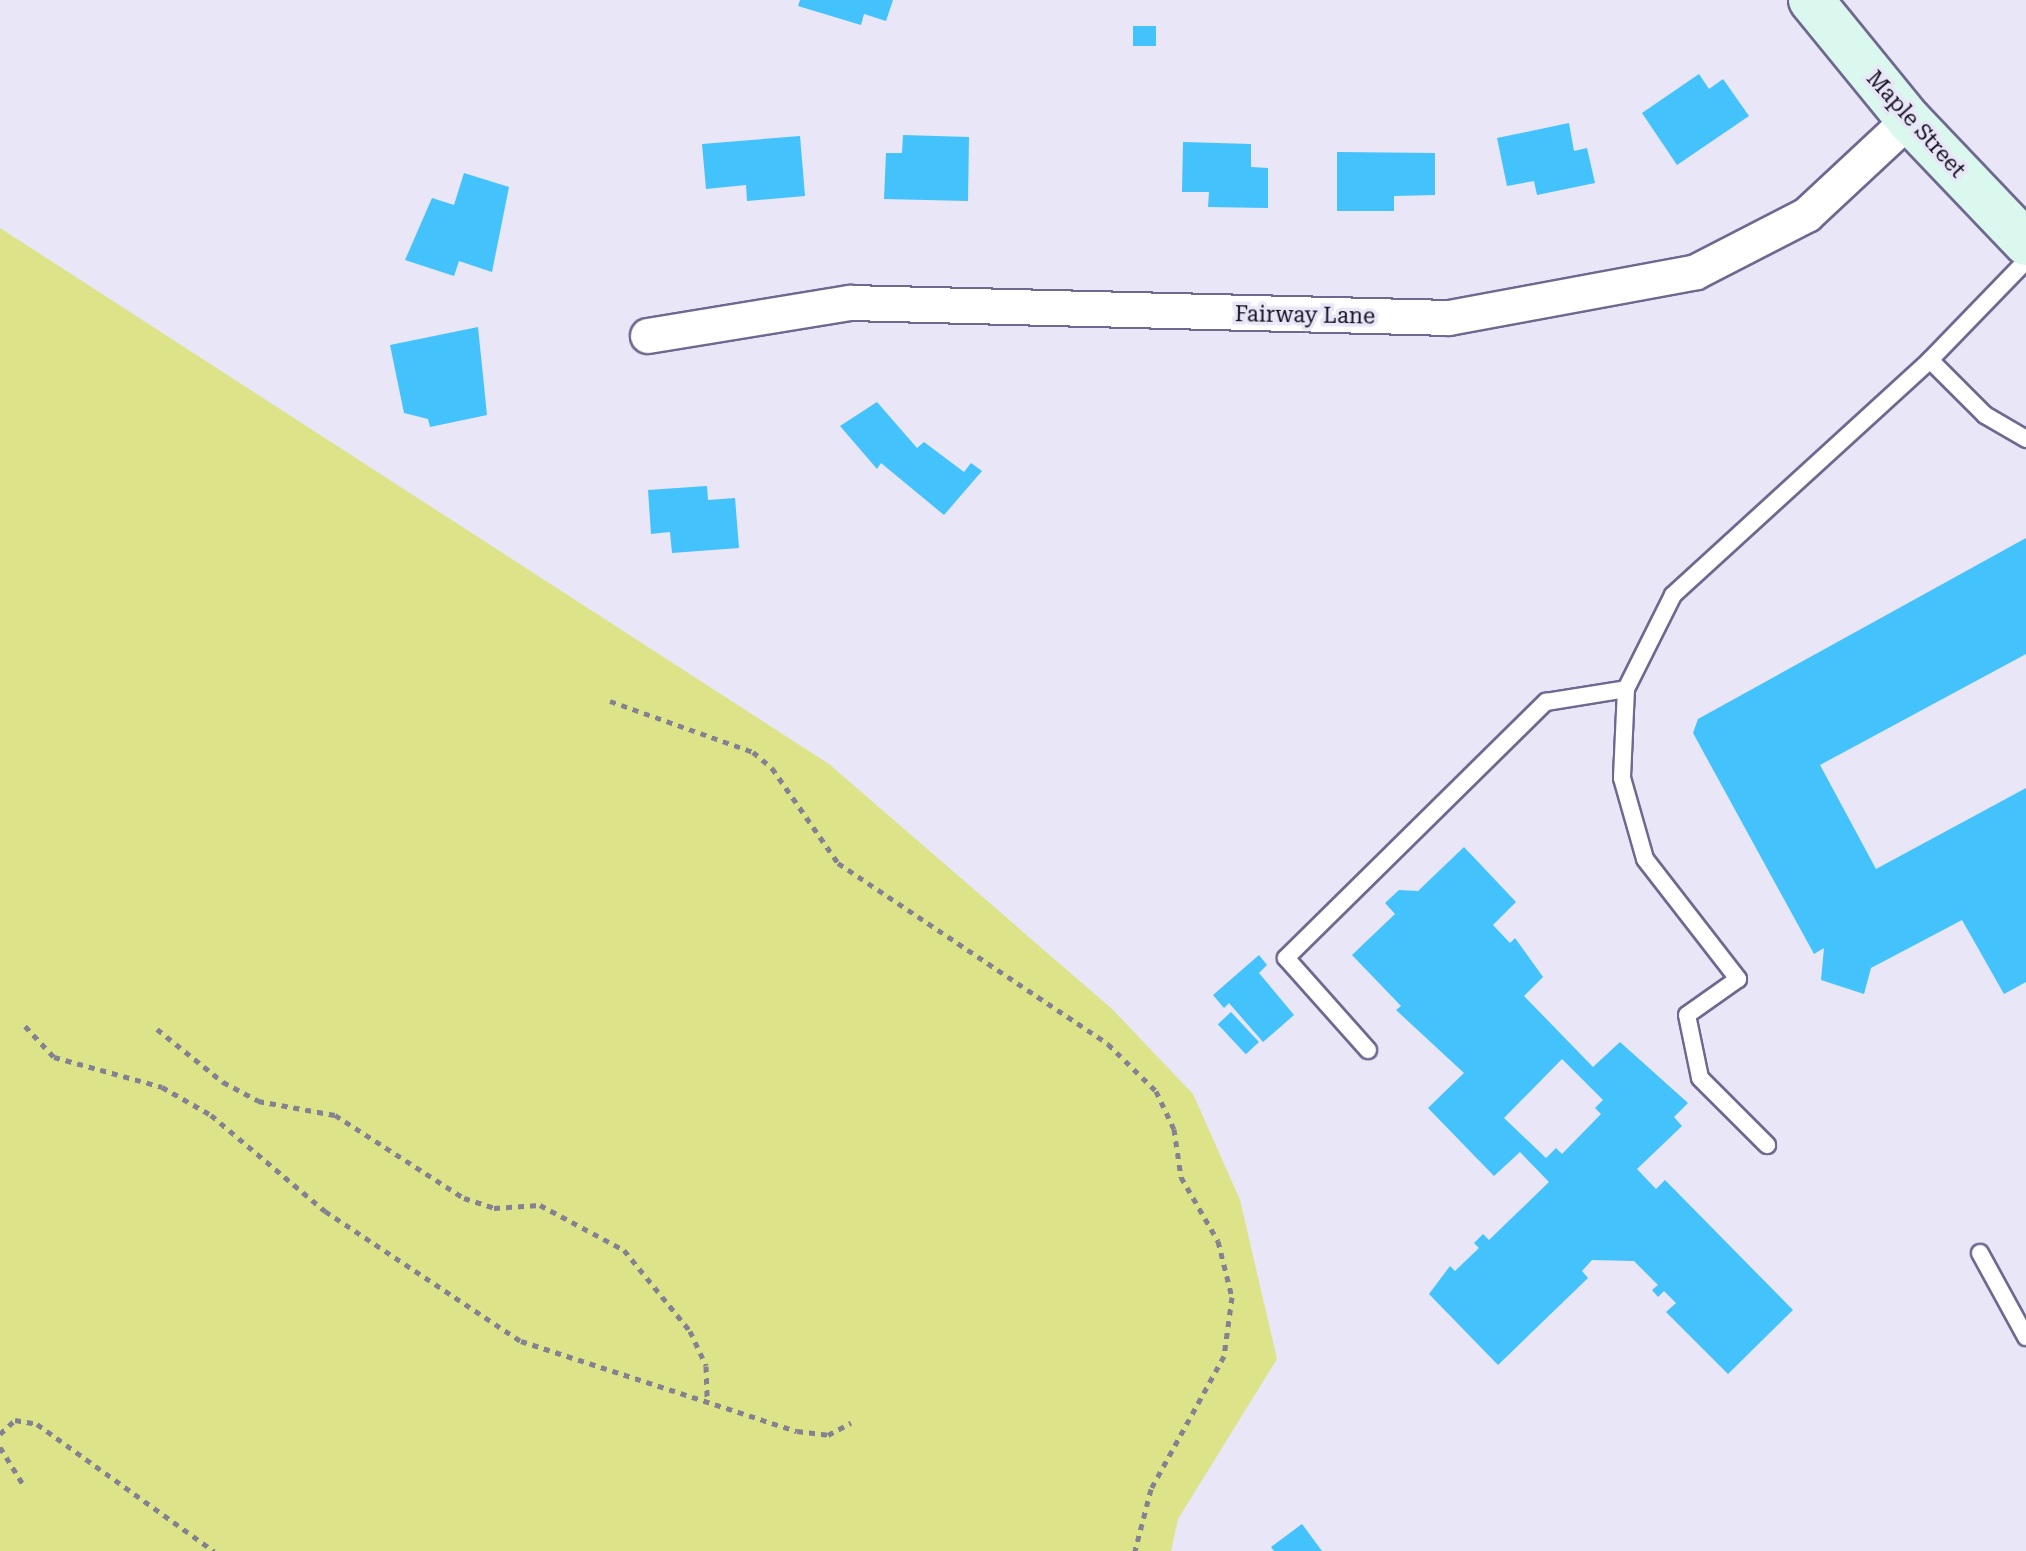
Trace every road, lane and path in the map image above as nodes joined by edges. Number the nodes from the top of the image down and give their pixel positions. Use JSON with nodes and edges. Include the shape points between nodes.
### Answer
{"nodes":[{"id":1,"x":1811,"y":0,"type":"edge"},
{"id":2,"x":1909,"y":120,"type":"junction"},
{"id":3,"x":2026,"y":243,"type":"edge"},
{"id":4,"x":2026,"y":261,"type":"edge"},
{"id":5,"x":648,"y":336,"type":"dead end"},
{"id":6,"x":1930,"y":360,"type":"junction"},
{"id":7,"x":2026,"y":439,"type":"edge"},
{"id":8,"x":1626,"y":689,"type":"junction"},
{"id":9,"x":610,"y":701,"type":"dead end"},
{"id":10,"x":25,"y":1026,"type":"dead end"},
{"id":11,"x":157,"y":1029,"type":"dead end"},
{"id":12,"x":1368,"y":1050,"type":"dead end"},
{"id":13,"x":1767,"y":1145,"type":"dead end"},
{"id":14,"x":1980,"y":1253,"type":"dead end"},
{"id":15,"x":2026,"y":1337,"type":"edge"},
{"id":16,"x":707,"y":1399,"type":"junction"},
{"id":17,"x":851,"y":1423,"type":"dead end"},
{"id":18,"x":0,"y":1434,"type":"edge"},
{"id":19,"x":0,"y":1447,"type":"edge"},
{"id":20,"x":24,"y":1486,"type":"dead end"},
{"id":21,"x":214,"y":1551,"type":"edge"},
{"id":22,"x":1135,"y":1551,"type":"edge"}],
"edges":[{"from":1,"to":2,"type":"main road","name":"Maple Street"},
{"from":2,"to":3,"type":"main road","name":"Maple Street"},
{"from":2,"to":5,"type":"street","name":"Fairway Lane","via":[[1807,215],[1696,272],[1449,318],[850,303]]},
{"from":4,"to":6,"type":"lane"},
{"from":6,"to":7,"type":"lane","via":[[1985,415]]},
{"from":6,"to":8,"type":"lane","via":[[1673,595]]},
{"from":8,"to":12,"type":"lane","via":[[1546,702],[1286,958]]},
{"from":8,"to":13,"type":"lane","via":[[1622,778],[1645,859],[1738,979],[1687,1015],[1700,1078]]},
{"from":9,"to":22,"type":"path","via":[[753,752],[772,768],[838,863],[1108,1044],[1156,1091],[1174,1129],[1181,1177],[1218,1241],[1232,1297],[1224,1356],[1151,1489]]},
{"from":10,"to":16,"type":"path","via":[[54,1057],[162,1087],[211,1115],[325,1211],[505,1333]]},
{"from":11,"to":16,"type":"path","via":[[223,1082],[258,1101],[335,1115],[464,1198],[494,1208],[540,1205],[624,1250],[690,1331],[706,1366]]},
{"from":14,"to":15,"type":"lane"},
{"from":16,"to":17,"type":"path","via":[[814,1435]]},
{"from":18,"to":21,"type":"path","via":[[15,1420],[37,1424]]},
{"from":19,"to":20,"type":"path"}]}
